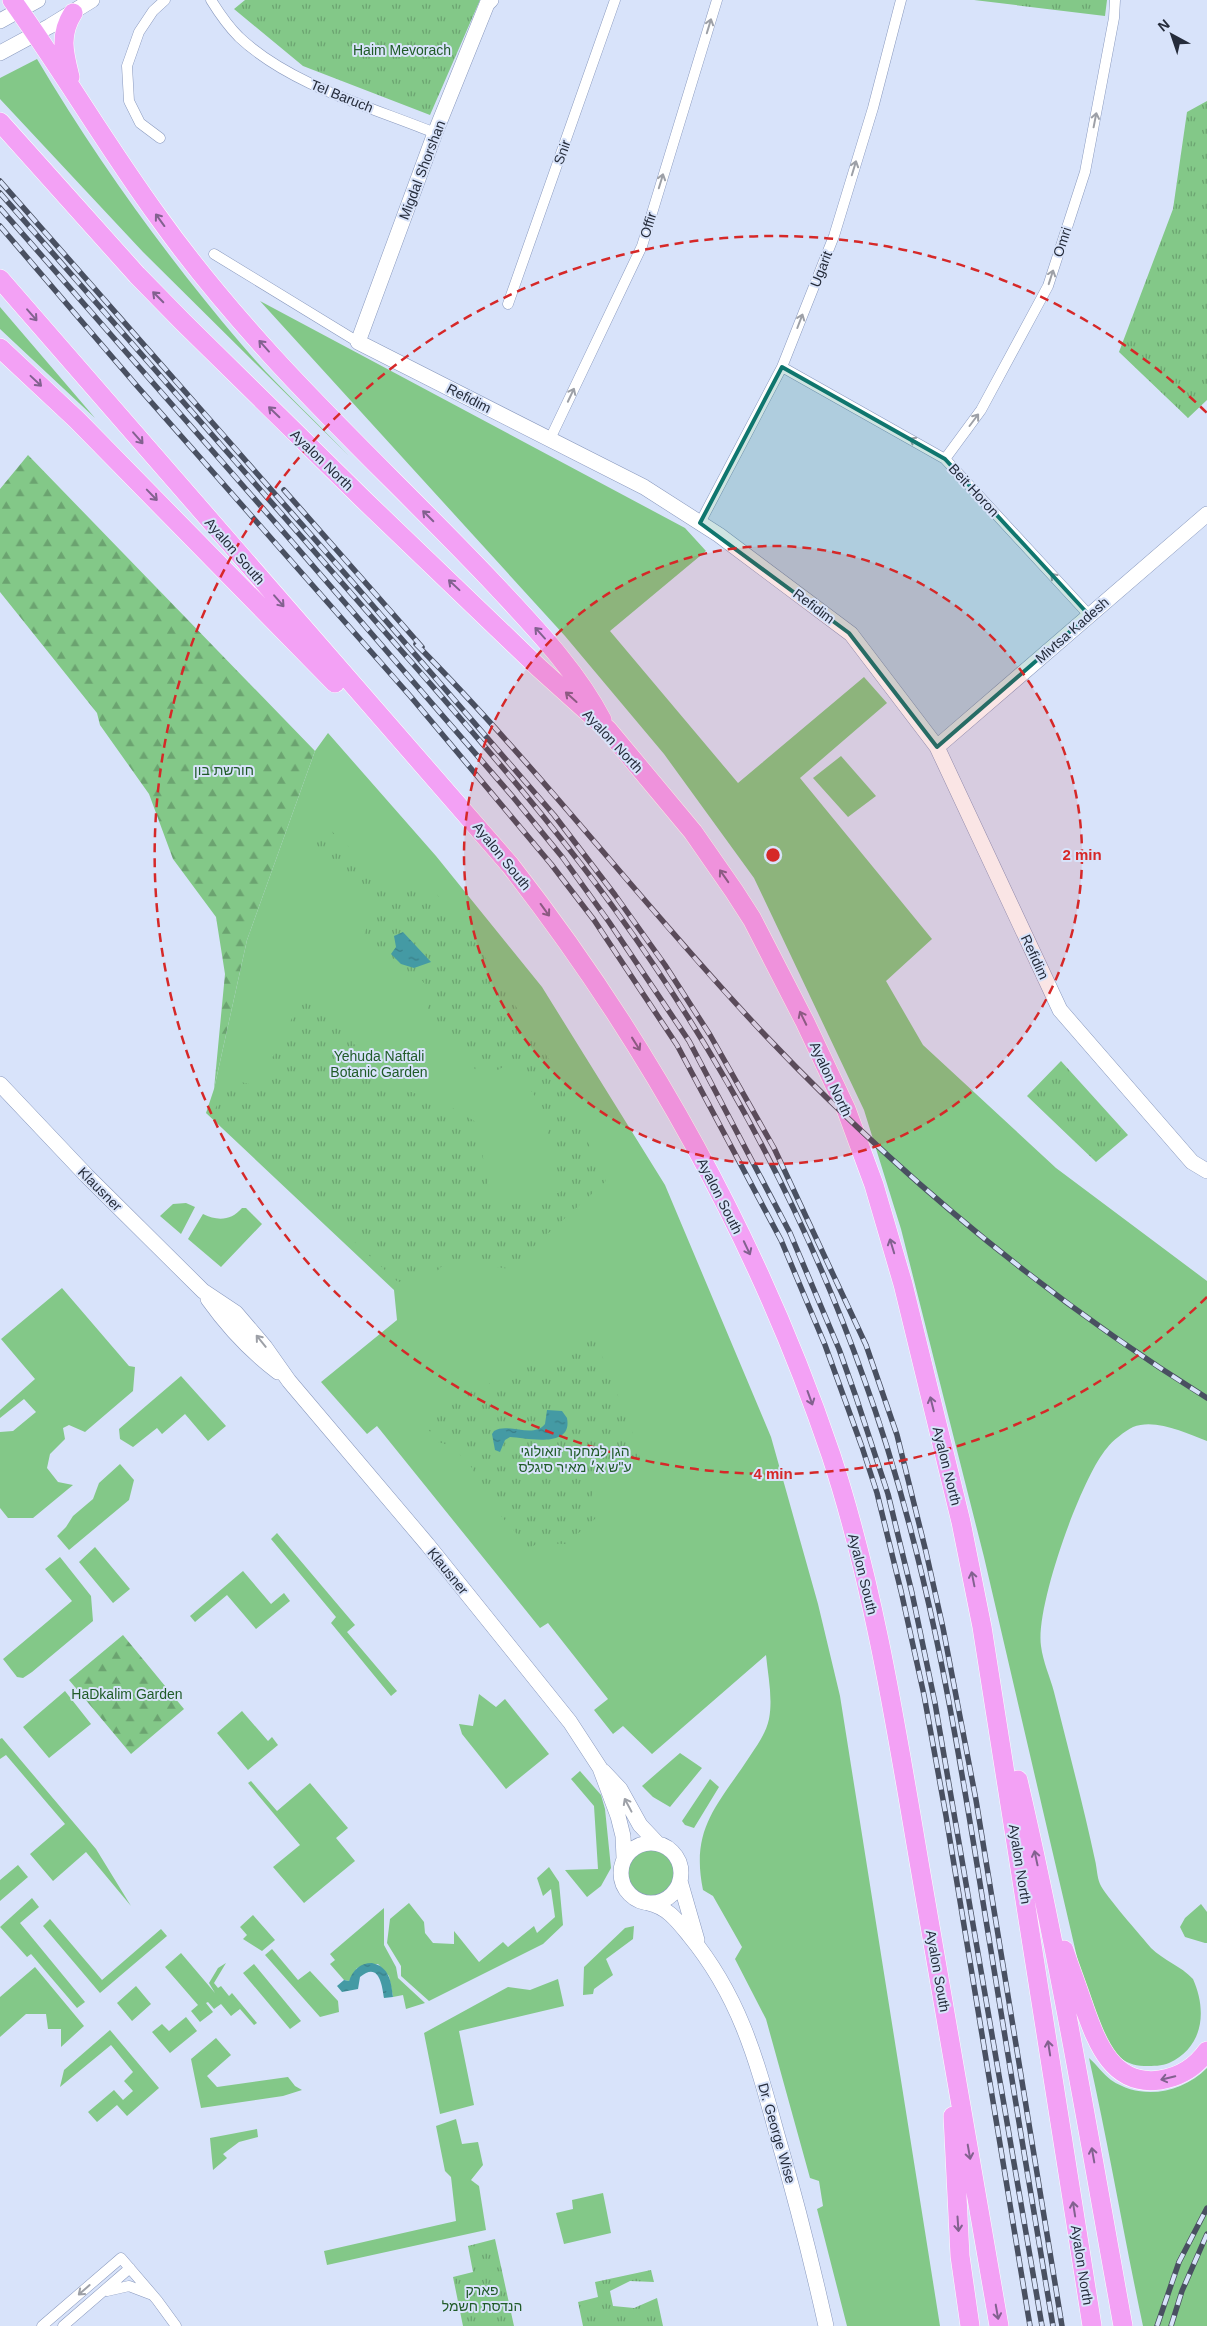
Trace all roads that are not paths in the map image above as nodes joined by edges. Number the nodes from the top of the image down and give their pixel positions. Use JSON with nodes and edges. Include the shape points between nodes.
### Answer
{"nodes":[{"id":1,"x":38,"y":0,"type":"edge"},
{"id":2,"x":92,"y":0,"type":"edge"},
{"id":3,"x":165,"y":0,"type":"edge"},
{"id":4,"x":211,"y":0,"type":"edge"},
{"id":5,"x":491,"y":0,"type":"edge"},
{"id":6,"x":615,"y":0,"type":"edge"},
{"id":7,"x":716,"y":0,"type":"edge"},
{"id":8,"x":901,"y":0,"type":"edge"},
{"id":9,"x":1115,"y":0,"type":"edge"},
{"id":10,"x":16,"y":5,"type":"edge"},
{"id":11,"x":73,"y":13,"type":"junction"},
{"id":12,"x":0,"y":21,"type":"edge"},
{"id":13,"x":36,"y":34,"type":"junction"},
{"id":14,"x":6,"y":50,"type":"edge"},
{"id":15,"x":75,"y":95,"type":"junction"},
{"id":16,"x":0,"y":122,"type":"edge"},
{"id":17,"x":435,"y":133,"type":"junction"},
{"id":18,"x":160,"y":138,"type":"dead end"},
{"id":19,"x":214,"y":254,"type":"dead end"},
{"id":20,"x":0,"y":278,"type":"edge"},
{"id":21,"x":508,"y":304,"type":"dead end"},
{"id":22,"x":358,"y":342,"type":"junction"},
{"id":23,"x":0,"y":348,"type":"edge"},
{"id":24,"x":782,"y":367,"type":"junction"},
{"id":25,"x":550,"y":439,"type":"junction"},
{"id":26,"x":945,"y":459,"type":"junction"},
{"id":27,"x":1207,"y":514,"type":"edge"},
{"id":28,"x":700,"y":523,"type":"junction"},
{"id":29,"x":1089,"y":615,"type":"junction"},
{"id":30,"x":608,"y":730,"type":"junction"},
{"id":31,"x":937,"y":747,"type":"junction"},
{"id":32,"x":482,"y":830,"type":"junction"},
{"id":33,"x":0,"y":1084,"type":"edge"},
{"id":34,"x":1207,"y":1171,"type":"edge"},
{"id":35,"x":982,"y":1627,"type":"junction"},
{"id":36,"x":600,"y":1768,"type":"junction"},
{"id":37,"x":657,"y":1843,"type":"junction"},
{"id":38,"x":624,"y":1858,"type":"junction"},
{"id":39,"x":680,"y":1881,"type":"junction"},
{"id":40,"x":1043,"y":1892,"type":"junction"},
{"id":41,"x":648,"y":1903,"type":"junction"},
{"id":42,"x":702,"y":1951,"type":"junction"},
{"id":43,"x":1207,"y":2051,"type":"edge"},
{"id":44,"x":952,"y":2053,"type":"junction"},
{"id":45,"x":130,"y":2268,"type":"junction"},
{"id":46,"x":95,"y":2298,"type":"junction"},
{"id":47,"x":157,"y":2300,"type":"junction"},
{"id":48,"x":42,"y":2326,"type":"edge"},
{"id":49,"x":62,"y":2326,"type":"edge"},
{"id":50,"x":176,"y":2326,"type":"edge"},
{"id":51,"x":826,"y":2326,"type":"edge"},
{"id":52,"x":970,"y":2326,"type":"edge"},
{"id":53,"x":1000,"y":2326,"type":"edge"},
{"id":54,"x":1092,"y":2326,"type":"edge"},
{"id":55,"x":1124,"y":2326,"type":"edge"}],
"edges":[{"from":1,"to":10,"type":"street"},
{"from":2,"to":11,"type":"street"},
{"from":3,"to":18,"type":"street","via":[[153,10],[139,32],[127,66],[129,101],[140,123]]},
{"from":4,"to":17,"type":"street","name":"Tel Baruch","via":[[237,35],[254,50],[303,81]]},
{"from":5,"to":17,"type":"street","name":"Migdal Shorshan"},
{"from":6,"to":21,"type":"street","name":"Snir"},
{"from":25,"to":7,"type":"street","name":"Offir","one_way":true,"via":[[642,246]]},
{"from":24,"to":8,"type":"street","name":"Ugarit","one_way":true,"via":[[834,236],[873,108]]},
{"from":26,"to":9,"type":"street","name":"Omri","one_way":true,"via":[[982,410],[1048,286],[1085,172]]},
{"from":10,"to":12,"type":"street"},
{"from":10,"to":13,"type":"highway"},
{"from":11,"to":13,"type":"street"},
{"from":11,"to":15,"type":"highway","via":[[65,28],[62,44]]},
{"from":13,"to":14,"type":"street"},
{"from":13,"to":15,"type":"highway"},
{"from":30,"to":15,"type":"highway","one_way":true,"via":[[590,696],[543,637],[225,303],[159,219]]},
{"from":30,"to":16,"type":"highway","name":"Ayalon North","one_way":true,"via":[[538,667],[236,376],[136,275]]},
{"from":17,"to":22,"type":"street","name":"Migdal Shorshan"},
{"from":19,"to":22,"type":"street","name":"Refidim"},
{"from":20,"to":32,"type":"highway","name":"Ayalon South","one_way":true},
{"from":22,"to":25,"type":"street","name":"Refidim"},
{"from":23,"to":32,"type":"highway","one_way":true,"via":[[84,426]]},
{"from":26,"to":24,"type":"street","name":"Beit Horon","one_way":true},
{"from":24,"to":28,"type":"street","name":"Ugarit"},
{"from":25,"to":28,"type":"street","name":"Refidim","via":[[644,487]]},
{"from":29,"to":26,"type":"street","name":"Beit Horon","one_way":true},
{"from":27,"to":29,"type":"street","name":"Mivtsa Kadesh"},
{"from":28,"to":31,"type":"street","name":"Refidim","via":[[851,634]]},
{"from":29,"to":31,"type":"street","name":"Mivtsa Kadesh"},
{"from":35,"to":30,"type":"highway","name":"Ayalon North","one_way":true,"via":[[961,1522],[903,1284],[874,1185],[846,1109],[787,986],[734,891],[692,832]]},
{"from":31,"to":34,"type":"street","name":"Refidim","via":[[1060,1010],[1192,1162]]},
{"from":32,"to":44,"type":"highway","name":"Ayalon South","one_way":true,"via":[[543,906],[661,1086],[737,1228],[807,1389],[842,1494],[871,1606],[899,1741]]},
{"from":33,"to":36,"type":"street","name":"Klausner","via":[[203,1291],[243,1343],[289,1381],[427,1544],[570,1722]]},
{"from":40,"to":35,"type":"highway","one_way":true},
{"from":54,"to":35,"type":"highway","name":"Ayalon North","one_way":true},
{"from":37,"to":36,"type":"street","name":"Klausner","one_way":true,"via":[[640,1825],[620,1789]]},
{"from":36,"to":38,"type":"street","name":"Klausner","via":[[618,1816]]},
{"from":37,"to":38,"type":"street","via":[[638,1845]]},
{"from":37,"to":39,"type":"street","via":[[672,1850],[677,1857]]},
{"from":38,"to":41,"type":"street","via":[[620,1874],[624,1889],[635,1899]]},
{"from":39,"to":41,"type":"street","via":[[672,1895],[657,1903]]},
{"from":39,"to":42,"type":"street","name":"Dr. George Wise"},
{"from":43,"to":40,"type":"highway","one_way":true,"via":[[1182,2074],[1155,2080],[1134,2077],[1110,2062],[1096,2041]]},
{"from":55,"to":40,"type":"highway","one_way":true},
{"from":41,"to":42,"type":"street","name":"Dr. George Wise","via":[[666,1910]]},
{"from":42,"to":51,"type":"street","name":"Dr. George Wise","via":[[729,1994],[756,2061],[806,2240]]},
{"from":44,"to":52,"type":"highway","one_way":true,"via":[[959,2236]]},
{"from":44,"to":53,"type":"highway","name":"Ayalon South","one_way":true},
{"from":45,"to":46,"type":"street"},
{"from":45,"to":47,"type":"street"},
{"from":45,"to":48,"type":"street","one_way":true,"via":[[120,2258]]},
{"from":46,"to":47,"type":"street","via":[[113,2288],[129,2286],[143,2290]]},
{"from":46,"to":49,"type":"street"},
{"from":47,"to":50,"type":"street"}]}
